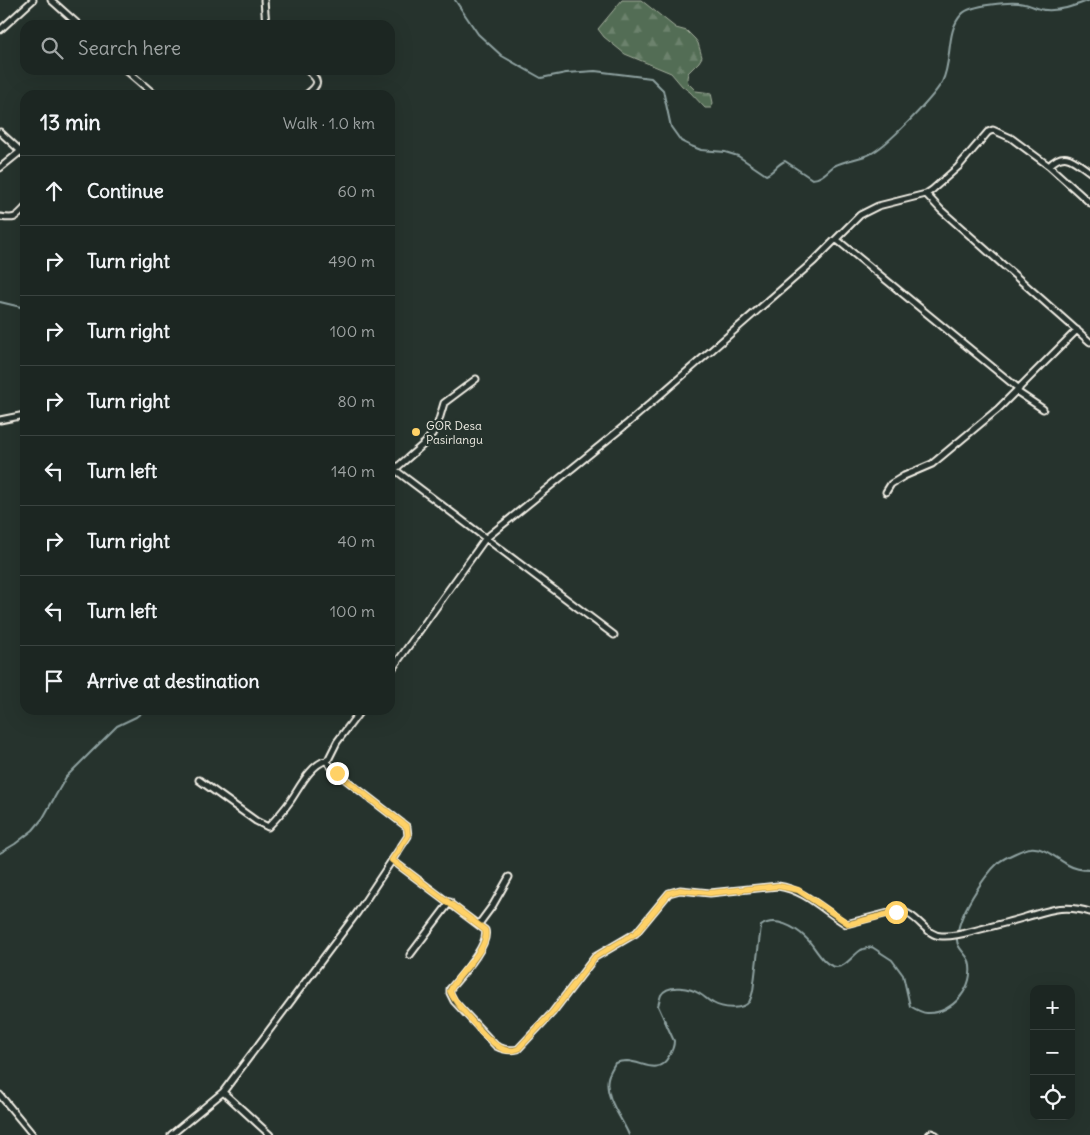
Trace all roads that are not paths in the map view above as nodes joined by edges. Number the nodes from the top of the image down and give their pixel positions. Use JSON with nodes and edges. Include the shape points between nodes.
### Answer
{"nodes":[{"id":1,"x":33,"y":0,"type":"edge"},
{"id":2,"x":51,"y":0,"type":"edge"},
{"id":3,"x":264,"y":0,"type":"edge"},
{"id":4,"x":73,"y":20,"type":"edge"},
{"id":5,"x":266,"y":20,"type":"edge"},
{"id":6,"x":0,"y":30,"type":"edge"},
{"id":7,"x":132,"y":75,"type":"edge"},
{"id":8,"x":312,"y":75,"type":"edge"},
{"id":9,"x":149,"y":90,"type":"edge"},
{"id":10,"x":312,"y":90,"type":"edge"},
{"id":11,"x":0,"y":132,"type":"edge"},
{"id":12,"x":20,"y":150,"type":"edge"},
{"id":13,"x":20,"y":155,"type":"edge"},
{"id":14,"x":1048,"y":166,"type":"junction"},
{"id":15,"x":0,"y":168,"type":"edge"},
{"id":16,"x":1090,"y":172,"type":"edge"},
{"id":17,"x":926,"y":194,"type":"junction"},
{"id":18,"x":1090,"y":203,"type":"edge"},
{"id":19,"x":20,"y":214,"type":"edge"},
{"id":20,"x":0,"y":217,"type":"edge"},
{"id":21,"x":836,"y":239,"type":"junction"},
{"id":22,"x":1077,"y":330,"type":"junction"},
{"id":23,"x":1090,"y":342,"type":"edge"},
{"id":24,"x":476,"y":378,"type":"dead end"},
{"id":25,"x":1018,"y":390,"type":"junction"},
{"id":26,"x":1043,"y":409,"type":"dead end"},
{"id":27,"x":20,"y":416,"type":"edge"},
{"id":28,"x":0,"y":420,"type":"edge"},
{"id":29,"x":395,"y":466,"type":"edge"},
{"id":30,"x":395,"y":470,"type":"edge"},
{"id":31,"x":886,"y":492,"type":"dead end"},
{"id":32,"x":485,"y":539,"type":"junction"},
{"id":33,"x":614,"y":636,"type":"dead end"},
{"id":34,"x":395,"y":665,"type":"edge"},
{"id":35,"x":357,"y":715,"type":"edge"},
{"id":36,"x":327,"y":760,"type":"junction"},
{"id":37,"x":199,"y":780,"type":"dead end"},
{"id":38,"x":392,"y":860,"type":"junction"},
{"id":39,"x":509,"y":877,"type":"dead end"},
{"id":40,"x":450,"y":902,"type":"junction"},
{"id":41,"x":1090,"y":912,"type":"edge"},
{"id":42,"x":479,"y":924,"type":"junction"},
{"id":43,"x":410,"y":955,"type":"dead end"},
{"id":44,"x":223,"y":1092,"type":"junction"},
{"id":45,"x":0,"y":1095,"type":"edge"},
{"id":46,"x":33,"y":1135,"type":"edge"},
{"id":47,"x":171,"y":1135,"type":"edge"},
{"id":48,"x":270,"y":1135,"type":"edge"},
{"id":49,"x":929,"y":1135,"type":"edge"},
{"id":50,"x":936,"y":1135,"type":"edge"}],
"edges":[{"from":1,"to":6,"type":"street"},
{"from":2,"to":4,"type":"street"},
{"from":3,"to":5,"type":"street"},
{"from":7,"to":9,"type":"street"},
{"from":8,"to":10,"type":"street","via":[[317,84]]},
{"from":11,"to":12,"type":"street"},
{"from":13,"to":15,"type":"street"},
{"from":14,"to":16,"type":"street","via":[[1064,156]]},
{"from":14,"to":17,"type":"street","via":[[1011,138],[990,130],[958,167]]},
{"from":14,"to":18,"type":"street"},
{"from":17,"to":21,"type":"street","via":[[866,211]]},
{"from":17,"to":22,"type":"street"},
{"from":19,"to":20,"type":"street","via":[[12,219]]},
{"from":21,"to":25,"type":"street"},
{"from":21,"to":32,"type":"street","via":[[628,423]]},
{"from":22,"to":23,"type":"street"},
{"from":22,"to":25,"type":"street"},
{"from":24,"to":29,"type":"street","via":[[444,403],[438,423],[425,443]]},
{"from":25,"to":26,"type":"street"},
{"from":25,"to":31,"type":"street","via":[[932,464],[904,476],[891,484]]},
{"from":27,"to":28,"type":"street"},
{"from":30,"to":32,"type":"street"},
{"from":32,"to":33,"type":"street"},
{"from":32,"to":34,"type":"street"},
{"from":35,"to":36,"type":"street"},
{"from":36,"to":37,"type":"street","via":[[305,778],[268,827],[256,822]]},
{"from":36,"to":38,"type":"street","via":[[337,773],[407,827],[408,836]]},
{"from":38,"to":40,"type":"street"},
{"from":38,"to":44,"type":"street","via":[[357,913]]},
{"from":39,"to":42,"type":"street"},
{"from":40,"to":42,"type":"street"},
{"from":40,"to":43,"type":"street"},
{"from":41,"to":42,"type":"street","via":[[1078,908],[1054,908],[966,933],[940,937],[903,911],[846,924],[798,890],[788,887],[710,893],[680,890],[669,893],[636,933],[595,957],[552,1013],[518,1049],[513,1050],[496,1046],[450,993],[487,937]]},
{"from":44,"to":47,"type":"street"},
{"from":44,"to":48,"type":"street"},
{"from":45,"to":46,"type":"street"},
{"from":49,"to":50,"type":"street"}]}
